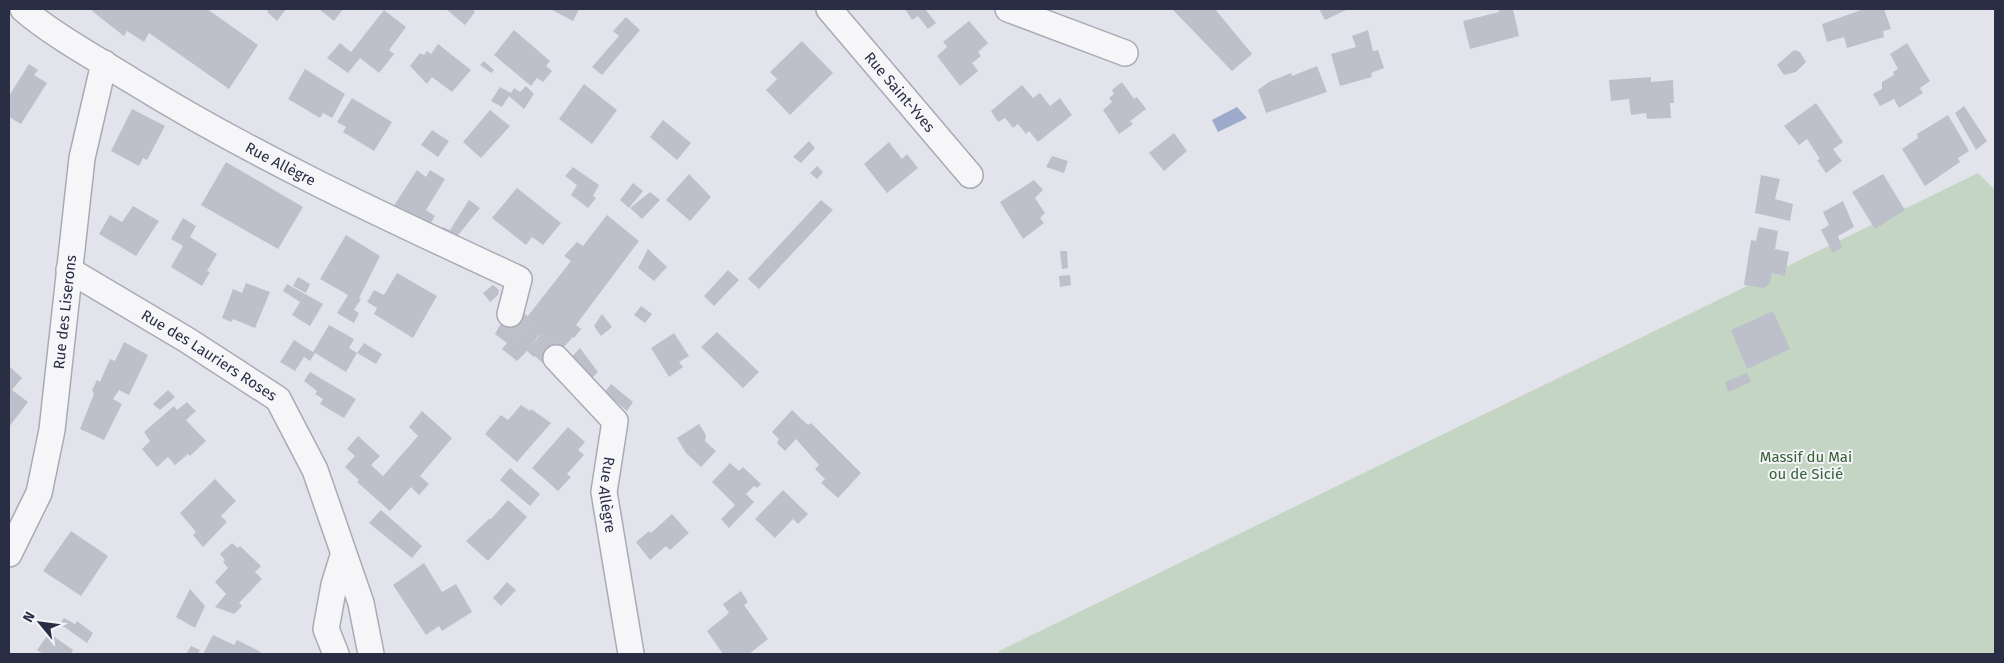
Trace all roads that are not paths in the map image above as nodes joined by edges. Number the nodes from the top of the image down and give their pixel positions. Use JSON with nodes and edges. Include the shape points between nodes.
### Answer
{"nodes":[{"id":1,"x":829,"y":9,"type":"edge"},
{"id":2,"x":1008,"y":9,"type":"edge"},
{"id":3,"x":29,"y":11,"type":"edge"},
{"id":4,"x":1125,"y":53,"type":"dead end"},
{"id":5,"x":104,"y":63,"type":"junction"},
{"id":6,"x":970,"y":175,"type":"dead end"},
{"id":7,"x":70,"y":270,"type":"junction"},
{"id":8,"x":510,"y":314,"type":"dead end"},
{"id":9,"x":556,"y":358,"type":"tunnel mouth"},
{"id":10,"x":9,"y":554,"type":"edge"},
{"id":11,"x":343,"y":556,"type":"junction"},
{"id":12,"x":336,"y":654,"type":"edge"},
{"id":13,"x":371,"y":654,"type":"edge"},
{"id":14,"x":632,"y":654,"type":"edge"}],
"edges":[{"from":1,"to":6,"type":"street","name":"Rue Saint-Yves"},
{"from":2,"to":4,"type":"street"},
{"from":3,"to":5,"type":"street","name":"Rue Allègre"},
{"from":5,"to":7,"type":"street","name":"Rue des Liserons","via":[[82,158]]},
{"from":5,"to":8,"type":"street","name":"Rue Allègre","via":[[200,123],[318,185],[519,279]]},
{"from":7,"to":10,"type":"street","name":"Rue des Liserons","via":[[52,430],[39,493]]},
{"from":7,"to":11,"type":"street","name":"Rue des Lauriers Roses","via":[[278,399],[315,470]]},
{"from":9,"to":14,"type":"street","name":"Rue Allègre","via":[[615,421],[604,492]]},
{"from":11,"to":12,"type":"street","via":[[326,629]]},
{"from":11,"to":13,"type":"street","name":"Rue des Lauriers Roses","via":[[361,604]]}]}
